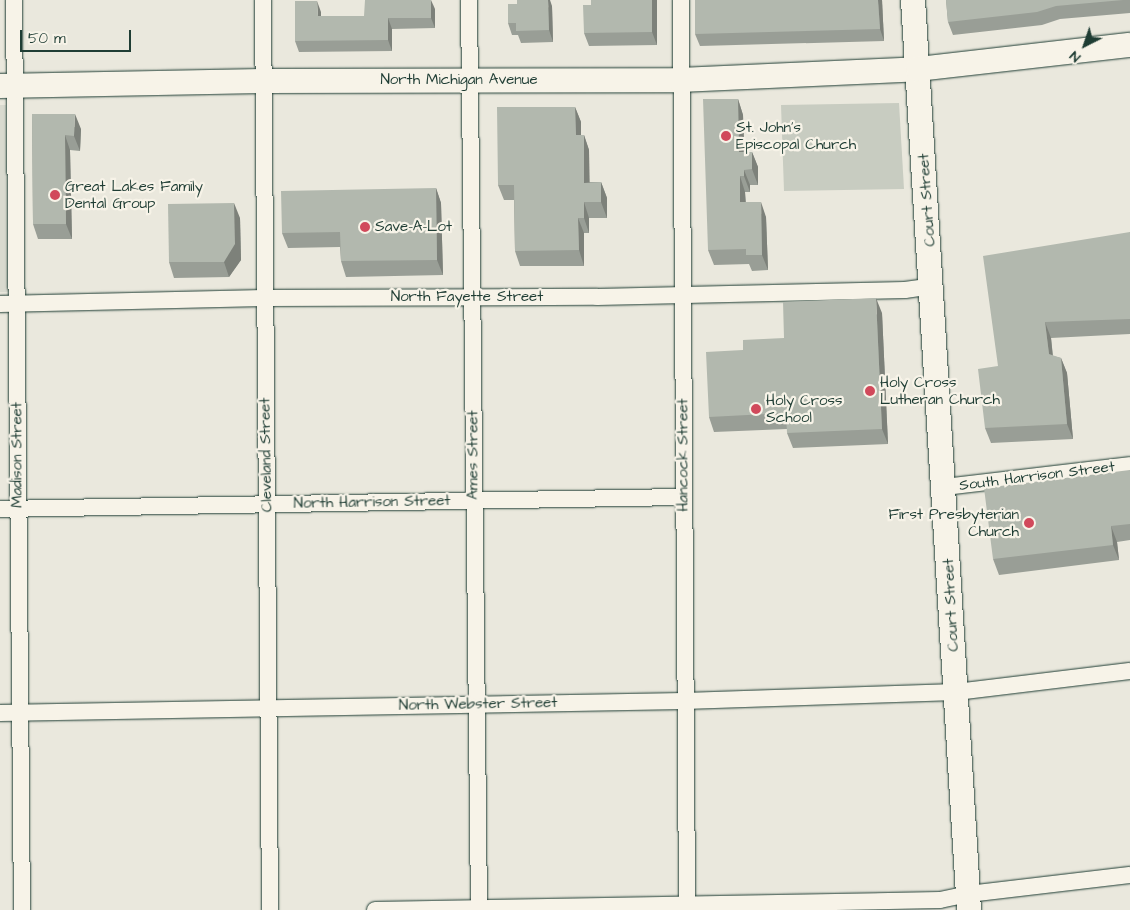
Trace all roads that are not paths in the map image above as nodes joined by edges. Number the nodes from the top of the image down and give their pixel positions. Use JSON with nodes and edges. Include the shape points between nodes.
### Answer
{"nodes":[{"id":1,"x":14,"y":0,"type":"edge"},
{"id":2,"x":263,"y":0,"type":"edge"},
{"id":3,"x":469,"y":0,"type":"edge"},
{"id":4,"x":680,"y":0,"type":"edge"},
{"id":5,"x":914,"y":0,"type":"edge"},
{"id":6,"x":1130,"y":45,"type":"edge"},
{"id":7,"x":918,"y":69,"type":"junction"},
{"id":8,"x":469,"y":79,"type":"junction"},
{"id":9,"x":680,"y":80,"type":"junction"},
{"id":10,"x":262,"y":81,"type":"junction"},
{"id":11,"x":8,"y":86,"type":"edge"},
{"id":12,"x":933,"y":286,"type":"junction"},
{"id":13,"x":682,"y":294,"type":"junction"},
{"id":14,"x":264,"y":298,"type":"junction"},
{"id":15,"x":472,"y":298,"type":"junction"},
{"id":16,"x":8,"y":304,"type":"edge"},
{"id":17,"x":1130,"y":465,"type":"edge"},
{"id":18,"x":944,"y":487,"type":"junction"},
{"id":19,"x":684,"y":497,"type":"junction"},
{"id":20,"x":473,"y":500,"type":"junction"},
{"id":21,"x":266,"y":503,"type":"junction"},
{"id":22,"x":17,"y":508,"type":"junction"},
{"id":23,"x":0,"y":509,"type":"edge"},
{"id":24,"x":1130,"y":671,"type":"edge"},
{"id":25,"x":956,"y":692,"type":"junction"},
{"id":26,"x":684,"y":701,"type":"junction"},
{"id":27,"x":475,"y":705,"type":"junction"},
{"id":28,"x":270,"y":706,"type":"junction"},
{"id":29,"x":0,"y":713,"type":"edge"},
{"id":30,"x":19,"y":713,"type":"junction"},
{"id":31,"x":1130,"y":875,"type":"edge"},
{"id":32,"x":969,"y":902,"type":"edge"},
{"id":33,"x":687,"y":908,"type":"edge"},
{"id":34,"x":479,"y":909,"type":"edge"},
{"id":35,"x":22,"y":910,"type":"edge"},
{"id":36,"x":270,"y":910,"type":"edge"},
{"id":37,"x":375,"y":910,"type":"edge"}],
"edges":[{"from":1,"to":11,"type":"street","name":"Madison Street"},
{"from":2,"to":10,"type":"street","name":"Cleveland Street"},
{"from":3,"to":8,"type":"street","name":"Ames Street"},
{"from":4,"to":9,"type":"street","name":"Hancock Street"},
{"from":5,"to":7,"type":"main road","name":"Court Street"},
{"from":6,"to":7,"type":"main road","name":"North Michigan Avenue"},
{"from":7,"to":9,"type":"main road","name":"North Michigan Avenue"},
{"from":7,"to":12,"type":"main road","name":"Court Street"},
{"from":8,"to":9,"type":"main road","name":"North Michigan Avenue"},
{"from":8,"to":10,"type":"main road","name":"North Michigan Avenue"},
{"from":8,"to":15,"type":"street","name":"Ames Street"},
{"from":9,"to":13,"type":"street","name":"Hancock Street"},
{"from":10,"to":11,"type":"main road","name":"North Michigan Avenue"},
{"from":10,"to":14,"type":"street","name":"Cleveland Street"},
{"from":11,"to":16,"type":"street","name":"Madison Street"},
{"from":12,"to":13,"type":"street","name":"North Fayette Street","via":[[905,290]]},
{"from":12,"to":18,"type":"main road","name":"Court Street"},
{"from":13,"to":15,"type":"street","name":"North Fayette Street"},
{"from":13,"to":19,"type":"street","name":"Hancock Street"},
{"from":14,"to":15,"type":"street","name":"North Fayette Street"},
{"from":14,"to":16,"type":"street","name":"North Fayette Street"},
{"from":14,"to":21,"type":"street","name":"Cleveland Street"},
{"from":15,"to":20,"type":"street","name":"Ames Street"},
{"from":16,"to":22,"type":"street","name":"Madison Street"},
{"from":17,"to":18,"type":"street","name":"South Harrison Street"},
{"from":18,"to":25,"type":"main road","name":"Court Street"},
{"from":19,"to":20,"type":"street","name":"North Harrison Street"},
{"from":19,"to":26,"type":"street","name":"Hancock Street"},
{"from":20,"to":21,"type":"street","name":"North Harrison Street"},
{"from":20,"to":27,"type":"street","name":"Ames Street"},
{"from":21,"to":22,"type":"street","name":"North Harrison Street"},
{"from":21,"to":28,"type":"street","name":"Cleveland Street"},
{"from":22,"to":23,"type":"street","name":"North Harrison Street"},
{"from":22,"to":30,"type":"street","name":"Madison Street"},
{"from":24,"to":25,"type":"street","name":"North Webster Street"},
{"from":25,"to":26,"type":"street","name":"North Webster Street"},
{"from":25,"to":32,"type":"main road","name":"Court Street"},
{"from":26,"to":27,"type":"street","name":"North Webster Street"},
{"from":26,"to":33,"type":"street","name":"Hancock Street"},
{"from":27,"to":28,"type":"street","name":"North Webster Street"},
{"from":27,"to":34,"type":"street","name":"Ames Street"},
{"from":28,"to":30,"type":"street","name":"North Webster Street"},
{"from":28,"to":36,"type":"street","name":"Cleveland Street"},
{"from":29,"to":30,"type":"street","name":"North Webster Street"},
{"from":30,"to":35,"type":"street","name":"Madison Street"},
{"from":31,"to":32,"type":"street"},
{"from":32,"to":33,"type":"street","via":[[940,900]]},
{"from":33,"to":34,"type":"street"},
{"from":34,"to":37,"type":"street"}]}
